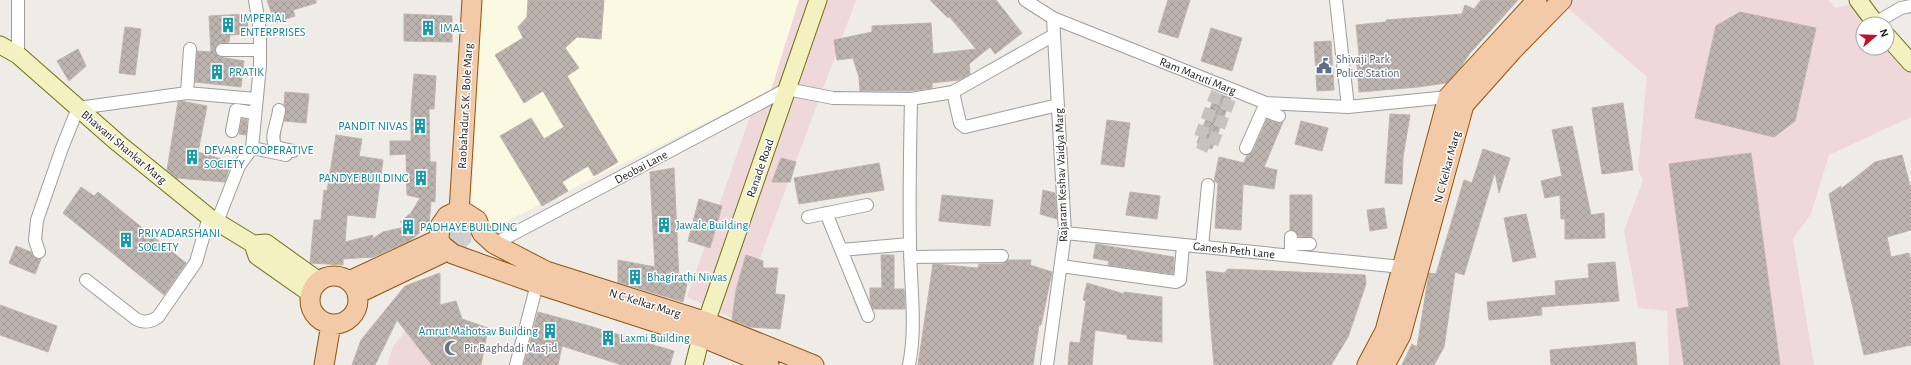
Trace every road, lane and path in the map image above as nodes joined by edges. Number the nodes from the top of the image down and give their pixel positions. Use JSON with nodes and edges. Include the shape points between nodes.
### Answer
{"nodes":[{"id":1,"x":18,"y":0,"type":"edge"},
{"id":2,"x":255,"y":0,"type":"edge"},
{"id":3,"x":472,"y":0,"type":"edge"},
{"id":4,"x":818,"y":0,"type":"edge"},
{"id":5,"x":1025,"y":0,"type":"edge"},
{"id":6,"x":1336,"y":0,"type":"edge"},
{"id":7,"x":1537,"y":0,"type":"edge"},
{"id":8,"x":1562,"y":0,"type":"edge"},
{"id":9,"x":1858,"y":0,"type":"edge"},
{"id":10,"x":1903,"y":5,"type":"edge"},
{"id":11,"x":1871,"y":16,"type":"edge"},
{"id":12,"x":1886,"y":16,"type":"edge"},
{"id":13,"x":1053,"y":18,"type":"junction"},
{"id":14,"x":1054,"y":35,"type":"junction"},
{"id":15,"x":0,"y":45,"type":"edge"},
{"id":16,"x":1895,"y":45,"type":"edge"},
{"id":17,"x":190,"y":49,"type":"dead end"},
{"id":18,"x":222,"y":50,"type":"dead end"},
{"id":19,"x":260,"y":50,"type":"junction"},
{"id":20,"x":18,"y":55,"type":"junction"},
{"id":21,"x":1911,"y":63,"type":"edge"},
{"id":22,"x":787,"y":89,"type":"junction"},
{"id":23,"x":953,"y":92,"type":"junction"},
{"id":24,"x":186,"y":93,"type":"junction"},
{"id":25,"x":1448,"y":97,"type":"junction"},
{"id":26,"x":257,"y":99,"type":"junction"},
{"id":27,"x":911,"y":99,"type":"junction"},
{"id":28,"x":1058,"y":105,"type":"junction"},
{"id":29,"x":1265,"y":107,"type":"junction"},
{"id":30,"x":1348,"y":107,"type":"junction"},
{"id":31,"x":78,"y":108,"type":"junction"},
{"id":32,"x":279,"y":110,"type":"dead end"},
{"id":33,"x":255,"y":113,"type":"junction"},
{"id":34,"x":1279,"y":116,"type":"dead end"},
{"id":35,"x":253,"y":127,"type":"junction"},
{"id":36,"x":232,"y":131,"type":"dead end"},
{"id":37,"x":273,"y":133,"type":"junction"},
{"id":38,"x":252,"y":148,"type":"junction"},
{"id":39,"x":1246,"y":148,"type":"dead end"},
{"id":40,"x":1208,"y":185,"type":"dead end"},
{"id":41,"x":867,"y":205,"type":"dead end"},
{"id":42,"x":459,"y":212,"type":"junction"},
{"id":43,"x":826,"y":213,"type":"junction"},
{"id":44,"x":808,"y":217,"type":"dead end"},
{"id":45,"x":213,"y":220,"type":"junction"},
{"id":46,"x":1065,"y":234,"type":"junction"},
{"id":47,"x":488,"y":239,"type":"junction"},
{"id":48,"x":910,"y":244,"type":"junction"},
{"id":49,"x":1183,"y":245,"type":"junction"},
{"id":50,"x":1202,"y":247,"type":"junction"},
{"id":51,"x":449,"y":248,"type":"junction"},
{"id":52,"x":841,"y":250,"type":"junction"},
{"id":53,"x":39,"y":252,"type":"dead end"},
{"id":54,"x":1002,"y":256,"type":"dead end"},
{"id":55,"x":910,"y":257,"type":"junction"},
{"id":56,"x":1299,"y":257,"type":"junction"},
{"id":57,"x":1061,"y":266,"type":"junction"},
{"id":58,"x":1402,"y":267,"type":"junction"},
{"id":59,"x":86,"y":280,"type":"dead end"},
{"id":60,"x":537,"y":284,"type":"junction"},
{"id":61,"x":315,"y":287,"type":"junction"},
{"id":62,"x":353,"y":287,"type":"junction"},
{"id":63,"x":868,"y":316,"type":"dead end"},
{"id":64,"x":331,"y":324,"type":"junction"},
{"id":65,"x":704,"y":329,"type":"junction"},
{"id":66,"x":324,"y":365,"type":"edge"},
{"id":67,"x":516,"y":365,"type":"edge"},
{"id":68,"x":694,"y":365,"type":"edge"},
{"id":69,"x":769,"y":365,"type":"edge"},
{"id":70,"x":814,"y":365,"type":"edge"},
{"id":71,"x":909,"y":365,"type":"edge"},
{"id":72,"x":1047,"y":365,"type":"edge"},
{"id":73,"x":1367,"y":365,"type":"edge"},
{"id":74,"x":1385,"y":365,"type":"edge"}],
"edges":[{"from":1,"to":20,"type":"street"},
{"from":2,"to":19,"type":"street"},
{"from":3,"to":42,"type":"main road","name":"Raobahadur S.K. Bole Marg"},
{"from":4,"to":22,"type":"street","name":"Ranade Road"},
{"from":5,"to":13,"type":"street"},
{"from":6,"to":30,"type":"street"},
{"from":7,"to":25,"type":"main road","name":"N C Kelkar Marg"},
{"from":8,"to":74,"type":"main road","name":"N C Kelkar Marg","via":[[1464,105],[1401,335]]},
{"from":9,"to":11,"type":"street"},
{"from":10,"to":12,"type":"street"},
{"from":13,"to":14,"type":"street","name":"Rajaram Keshav Vaidya Marg"},
{"from":13,"to":29,"type":"street","name":"Ram Maruti Marg"},
{"from":14,"to":23,"type":"street"},
{"from":14,"to":28,"type":"street","name":"Rajaram Keshav Vaidya Marg"},
{"from":15,"to":20,"type":"street","name":"Bhawani Shankar Marg"},
{"from":16,"to":21,"type":"street"},
{"from":17,"to":24,"type":"street"},
{"from":18,"to":19,"type":"street"},
{"from":19,"to":26,"type":"street"},
{"from":20,"to":31,"type":"street","name":"Bhawani Shankar Marg"},
{"from":22,"to":27,"type":"street","via":[[833,98]]},
{"from":22,"to":47,"type":"street","name":"Deobai Lane"},
{"from":22,"to":65,"type":"street","name":"Ranade Road"},
{"from":23,"to":27,"type":"street"},
{"from":23,"to":28,"type":"street","via":[[960,123],[965,127]]},
{"from":24,"to":26,"type":"street"},
{"from":24,"to":31,"type":"street"},
{"from":25,"to":30,"type":"street","name":"Ram Maruti Marg"},
{"from":25,"to":58,"type":"main road","name":"N C Kelkar Marg"},
{"from":26,"to":33,"type":"street"},
{"from":27,"to":48,"type":"street"},
{"from":28,"to":46,"type":"street","name":"Rajaram Keshav Vaidya Marg"},
{"from":29,"to":30,"type":"street","name":"Ram Maruti Marg"},
{"from":29,"to":34,"type":"street"},
{"from":29,"to":39,"type":"street"},
{"from":31,"to":45,"type":"street","name":"Bhawani Shankar Marg"},
{"from":31,"to":53,"type":"street","via":[[37,220],[35,240]]},
{"from":32,"to":37,"type":"street"},
{"from":33,"to":35,"type":"street"},
{"from":33,"to":36,"type":"street","via":[[236,110]]},
{"from":35,"to":37,"type":"street"},
{"from":35,"to":38,"type":"street"},
{"from":37,"to":38,"type":"street","via":[[276,147],[290,153]]},
{"from":38,"to":45,"type":"street","via":[[239,166]]},
{"from":40,"to":50,"type":"street"},
{"from":41,"to":43,"type":"street"},
{"from":42,"to":47,"type":"main road","via":[[472,215]]},
{"from":42,"to":51,"type":"main road","via":[[447,216],[439,230]]},
{"from":43,"to":44,"type":"street"},
{"from":43,"to":52,"type":"street"},
{"from":45,"to":59,"type":"street","via":[[196,262],[154,320],[136,320]]},
{"from":45,"to":61,"type":"street","name":"Bhawani Shankar Marg","via":[[253,244],[257,256]]},
{"from":46,"to":49,"type":"street","name":"Ganesh Peth Lane"},
{"from":46,"to":57,"type":"street","name":"Rajaram Keshav Vaidya Marg"},
{"from":47,"to":65,"type":"main road","name":"N C Kelkar Marg","via":[[546,271]]},
{"from":48,"to":52,"type":"street"},
{"from":48,"to":55,"type":"street"},
{"from":49,"to":50,"type":"street","name":"Ganesh Peth Lane"},
{"from":49,"to":57,"type":"street","via":[[1180,280],[1176,282]]},
{"from":50,"to":56,"type":"street","name":"Ganesh Peth Lane"},
{"from":51,"to":60,"type":"main road","name":"N C Kelkar Marg"},
{"from":51,"to":62,"type":"main road"},
{"from":52,"to":63,"type":"street"},
{"from":54,"to":55,"type":"street"},
{"from":55,"to":71,"type":"street","via":[[912,346]]},
{"from":56,"to":56,"type":"street","via":[[1301,242]]},
{"from":56,"to":58,"type":"street","name":"Ganesh Peth Lane"},
{"from":57,"to":72,"type":"street","name":"Rajaram Keshav Vaidya Marg"},
{"from":58,"to":73,"type":"main road","name":"N C Kelkar Marg","via":[[1385,331]]},
{"from":60,"to":65,"type":"main road","name":"N C Kelkar Marg"},
{"from":60,"to":67,"type":"street"},
{"from":61,"to":62,"type":"main road","via":[[334,276]]},
{"from":61,"to":64,"type":"main road","via":[[310,301],[314,313]]},
{"from":62,"to":64,"type":"main road","via":[[358,303],[355,312],[345,321]]},
{"from":64,"to":66,"type":"main road"},
{"from":65,"to":68,"type":"street","name":"Ranade Road"},
{"from":65,"to":69,"type":"main road","name":"N C Kelkar Marg"},
{"from":65,"to":70,"type":"main road","name":"N C Kelkar Marg"}]}
